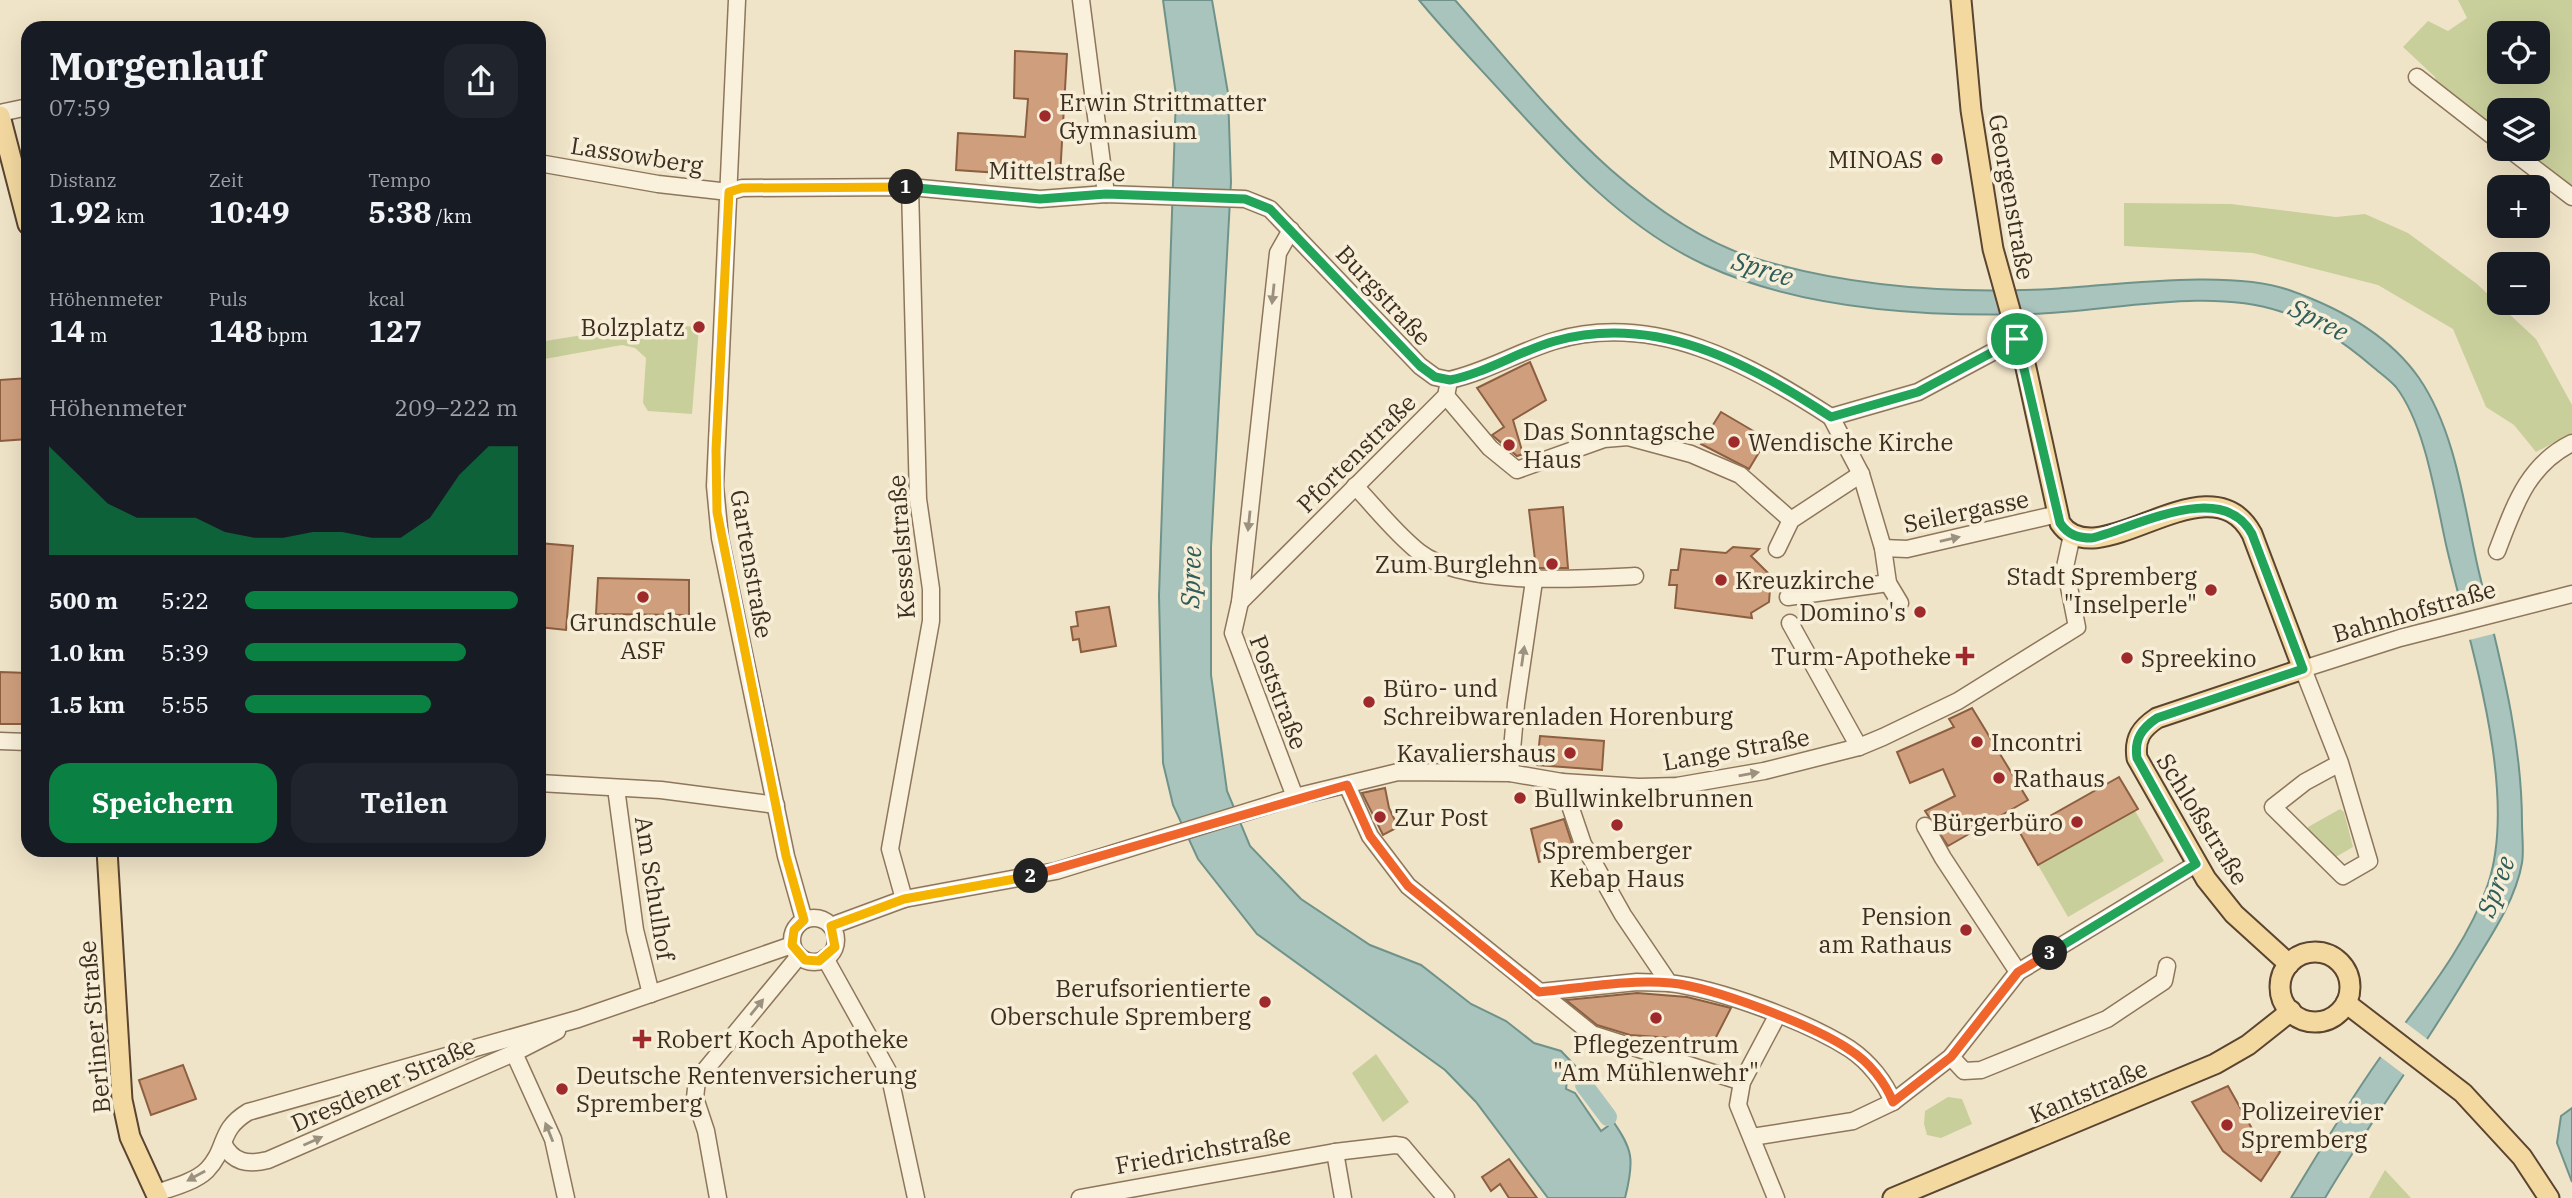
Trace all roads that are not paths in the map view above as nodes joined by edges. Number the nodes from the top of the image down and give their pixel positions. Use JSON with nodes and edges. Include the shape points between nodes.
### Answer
{"nodes":[{"id":1,"x":737,"y":0,"type":"edge"},
{"id":2,"x":1081,"y":0,"type":"edge"},
{"id":3,"x":1958,"y":1,"type":"edge"},
{"id":4,"x":2417,"y":77,"type":"dead end"},
{"id":5,"x":21,"y":109,"type":"edge"},
{"id":6,"x":0,"y":114,"type":"edge"},
{"id":7,"x":2487,"y":132,"type":"edge"},
{"id":8,"x":2526,"y":161,"type":"edge"},
{"id":9,"x":546,"y":164,"type":"edge"},
{"id":10,"x":910,"y":187,"type":"junction"},
{"id":11,"x":729,"y":192,"type":"junction"},
{"id":12,"x":1106,"y":194,"type":"junction"},
{"id":13,"x":21,"y":196,"type":"edge"},
{"id":14,"x":2572,"y":197,"type":"edge"},
{"id":15,"x":1291,"y":230,"type":"junction"},
{"id":16,"x":2015,"y":332,"type":"junction"},
{"id":17,"x":1448,"y":388,"type":"junction"},
{"id":18,"x":1831,"y":417,"type":"junction"},
{"id":19,"x":2572,"y":443,"type":"edge"},
{"id":20,"x":1861,"y":474,"type":"junction"},
{"id":21,"x":1355,"y":486,"type":"junction"},
{"id":22,"x":1791,"y":520,"type":"junction"},
{"id":23,"x":2063,"y":524,"type":"junction"},
{"id":24,"x":1883,"y":548,"type":"junction"},
{"id":25,"x":1777,"y":550,"type":"dead end"},
{"id":26,"x":2497,"y":551,"type":"dead end"},
{"id":27,"x":1635,"y":576,"type":"dead end"},
{"id":28,"x":1534,"y":581,"type":"junction"},
{"id":29,"x":1888,"y":583,"type":"junction"},
{"id":30,"x":2572,"y":594,"type":"edge"},
{"id":31,"x":1788,"y":597,"type":"dead end"},
{"id":32,"x":1240,"y":602,"type":"junction"},
{"id":33,"x":1900,"y":604,"type":"dead end"},
{"id":34,"x":1790,"y":623,"type":"dead end"},
{"id":35,"x":2303,"y":669,"type":"junction"},
{"id":36,"x":0,"y":741,"type":"edge"},
{"id":37,"x":21,"y":742,"type":"edge"},
{"id":38,"x":1859,"y":747,"type":"junction"},
{"id":39,"x":2137,"y":758,"type":"joint"},
{"id":40,"x":2340,"y":763,"type":"junction"},
{"id":41,"x":1510,"y":773,"type":"junction"},
{"id":42,"x":1562,"y":782,"type":"junction"},
{"id":43,"x":546,"y":783,"type":"edge"},
{"id":44,"x":1347,"y":785,"type":"junction"},
{"id":45,"x":616,"y":788,"type":"junction"},
{"id":46,"x":1294,"y":797,"type":"junction"},
{"id":47,"x":776,"y":805,"type":"junction"},
{"id":48,"x":1925,"y":826,"type":"dead end"},
{"id":49,"x":107,"y":857,"type":"edge"},
{"id":50,"x":2196,"y":864,"type":"junction"},
{"id":51,"x":904,"y":899,"type":"junction"},
{"id":52,"x":804,"y":920,"type":"junction"},
{"id":53,"x":831,"y":926,"type":"junction"},
{"id":54,"x":796,"y":950,"type":"junction"},
{"id":55,"x":825,"y":958,"type":"junction"},
{"id":56,"x":2289,"y":964,"type":"junction"},
{"id":57,"x":2167,"y":966,"type":"dead end"},
{"id":58,"x":2018,"y":972,"type":"junction"},
{"id":59,"x":1668,"y":983,"type":"junction"},
{"id":60,"x":1539,"y":992,"type":"junction"},
{"id":61,"x":651,"y":994,"type":"junction"},
{"id":62,"x":2346,"y":1003,"type":"junction"},
{"id":63,"x":2291,"y":1011,"type":"junction"},
{"id":64,"x":1777,"y":1016,"type":"junction"},
{"id":65,"x":562,"y":1023,"type":"junction"},
{"id":66,"x":514,"y":1053,"type":"junction"},
{"id":67,"x":1951,"y":1057,"type":"junction"},
{"id":68,"x":1742,"y":1082,"type":"junction"},
{"id":69,"x":1893,"y":1102,"type":"junction"},
{"id":70,"x":1752,"y":1137,"type":"junction"},
{"id":71,"x":223,"y":1143,"type":"junction"},
{"id":72,"x":1335,"y":1152,"type":"junction"},
{"id":73,"x":915,"y":1190,"type":"edge"},
{"id":74,"x":153,"y":1196,"type":"edge"},
{"id":75,"x":566,"y":1198,"type":"edge"},
{"id":76,"x":718,"y":1198,"type":"edge"},
{"id":77,"x":922,"y":1198,"type":"edge"},
{"id":78,"x":1080,"y":1198,"type":"edge"},
{"id":79,"x":1343,"y":1198,"type":"edge"},
{"id":80,"x":1447,"y":1198,"type":"edge"},
{"id":81,"x":1776,"y":1198,"type":"edge"},
{"id":82,"x":1894,"y":1198,"type":"edge"},
{"id":83,"x":2549,"y":1198,"type":"edge"}],
"edges":[{"from":1,"to":11,"type":"street","name":"Gartenstraße"},
{"from":2,"to":12,"type":"street"},
{"from":3,"to":16,"type":"main road","name":"Georgenstraße","via":[[1993,249]]},
{"from":4,"to":7,"type":"street"},
{"from":5,"to":6,"type":"street"},
{"from":6,"to":13,"type":"main road"},
{"from":8,"to":14,"type":"street"},
{"from":9,"to":11,"type":"street","name":"Lassowberg"},
{"from":10,"to":11,"type":"street","name":"Mittelstraße","via":[[742,188]]},
{"from":10,"to":12,"type":"street","name":"Mittelstraße","via":[[1040,199]]},
{"from":10,"to":51,"type":"street","name":"Kesselstraße","via":[[918,499],[931,621],[890,849]]},
{"from":11,"to":47,"type":"street","name":"Gartenstraße","via":[[717,512]]},
{"from":12,"to":15,"type":"street","name":"Mittelstraße","via":[[1245,199],[1270,209]]},
{"from":15,"to":17,"type":"street","name":"Burgstraße","via":[[1420,366]]},
{"from":15,"to":32,"type":"street","name":"Poststraße","one_way":true,"via":[[1278,253]]},
{"from":16,"to":18,"type":"street","via":[[1918,392]]},
{"from":16,"to":23,"type":"main road","name":"Georgenstraße"},
{"from":17,"to":18,"type":"street","name":"Pfortenstraße","via":[[1556,341],[1642,333],[1728,359]]},
{"from":17,"to":21,"type":"street","name":"Pfortenstraße"},
{"from":17,"to":22,"type":"street","name":"Burgstraße","via":[[1490,448],[1517,470],[1604,439],[1628,438],[1690,454],[1740,475]]},
{"from":18,"to":20,"type":"street"},
{"from":19,"to":26,"type":"street","via":[[2540,466],[2518,494]]},
{"from":20,"to":22,"type":"street"},
{"from":20,"to":24,"type":"street"},
{"from":21,"to":28,"type":"street","via":[[1419,552],[1441,564]]},
{"from":21,"to":32,"type":"street","name":"Pfortenstraße"},
{"from":22,"to":25,"type":"street"},
{"from":24,"to":23,"type":"street","name":"Seilergasse","one_way":true,"via":[[1907,550]]},
{"from":23,"to":35,"type":"main road","via":[[2092,538],[2199,508],[2221,508],[2240,517],[2252,534]]},
{"from":23,"to":38,"type":"street","name":"Lange Straße","via":[[2064,567],[2077,627],[1958,701]]},
{"from":24,"to":29,"type":"street"},
{"from":27,"to":28,"type":"street"},
{"from":41,"to":28,"type":"street","one_way":true},
{"from":29,"to":31,"type":"street"},
{"from":29,"to":33,"type":"street"},
{"from":30,"to":35,"type":"street","name":"Bahnhofstraße"},
{"from":32,"to":46,"type":"street","name":"Poststraße","via":[[1233,633]]},
{"from":34,"to":38,"type":"street"},
{"from":35,"to":39,"type":"main road","name":"Bahnhofstraße","via":[[2157,718],[2140,733]]},
{"from":35,"to":40,"type":"street"},
{"from":36,"to":37,"type":"street"},
{"from":42,"to":38,"type":"street","name":"Lange Straße","one_way":true,"via":[[1677,786]]},
{"from":39,"to":50,"type":"main road","name":"Schloßstraße"},
{"from":40,"to":40,"type":"street","via":[[2273,807],[2343,876],[2369,861]]},
{"from":41,"to":42,"type":"street","name":"Lange Straße"},
{"from":41,"to":44,"type":"street","name":"Lange Straße","via":[[1398,772]]},
{"from":42,"to":59,"type":"street","via":[[1583,844]]},
{"from":43,"to":45,"type":"street"},
{"from":44,"to":46,"type":"street","name":"Lange Straße"},
{"from":44,"to":60,"type":"street","via":[[1370,836],[1408,886]]},
{"from":45,"to":47,"type":"street"},
{"from":45,"to":61,"type":"street","name":"Am Schulhof","via":[[635,930]]},
{"from":46,"to":51,"type":"street","name":"Lange Straße","via":[[1056,871]]},
{"from":47,"to":52,"type":"street","name":"Gartenstraße"},
{"from":48,"to":58,"type":"street"},
{"from":49,"to":74,"type":"main road","name":"Berliner Straße","via":[[122,1100],[130,1137]]},
{"from":50,"to":56,"type":"main road","name":"Schloßstraße","via":[[2234,914]]},
{"from":50,"to":58,"type":"street"},
{"from":51,"to":53,"type":"street"},
{"from":52,"to":53,"type":"street","via":[[818,919]]},
{"from":52,"to":54,"type":"street","via":[[794,930]]},
{"from":53,"to":55,"type":"street","via":[[835,947]]},
{"from":54,"to":55,"type":"street","name":"Dresdener Straße","via":[[812,962]]},
{"from":54,"to":61,"type":"street","name":"Dresdener Straße"},
{"from":76,"to":54,"type":"street","one_way":true,"via":[[706,1130],[695,1098],[697,1080]]},
{"from":55,"to":73,"type":"street","via":[[889,1073]]},
{"from":56,"to":62,"type":"main road","via":[[2308,953],[2330,955],[2346,971],[2350,993]]},
{"from":56,"to":63,"type":"main road","via":[[2281,983]]},
{"from":57,"to":67,"type":"street","via":[[2164,981],[2107,1019],[1981,1070],[1964,1071]]},
{"from":58,"to":67,"type":"street"},
{"from":59,"to":60,"type":"street"},
{"from":59,"to":64,"type":"street","via":[[1697,986]]},
{"from":60,"to":68,"type":"street","via":[[1592,1034]]},
{"from":61,"to":65,"type":"street","name":"Dresdener Straße"},
{"from":62,"to":63,"type":"main road","via":[[2340,1012],[2320,1021],[2300,1018]]},
{"from":62,"to":83,"type":"main road","via":[[2463,1093],[2504,1136]]},
{"from":63,"to":82,"type":"main road","name":"Kantstraße","via":[[2215,1064]]},
{"from":64,"to":68,"type":"street"},
{"from":64,"to":69,"type":"street","via":[[1851,1050],[1885,1083]]},
{"from":65,"to":66,"type":"street","name":"Dresdener Straße","via":[[557,1032]]},
{"from":65,"to":71,"type":"street","name":"Dresdener Straße","via":[[248,1112],[230,1122]]},
{"from":71,"to":66,"type":"street","name":"Dresdener Straße","one_way":true,"via":[[236,1159],[249,1165],[268,1160]]},
{"from":75,"to":66,"type":"street","one_way":true,"via":[[553,1139]]},
{"from":67,"to":69,"type":"street"},
{"from":68,"to":70,"type":"street","via":[[1738,1105]]},
{"from":69,"to":70,"type":"street","via":[[1853,1121]]},
{"from":70,"to":81,"type":"street"},
{"from":71,"to":74,"type":"street","name":"Dresdener Straße","one_way":true,"via":[[205,1173]]},
{"from":72,"to":78,"type":"street","name":"Friedrichstraße"},
{"from":72,"to":79,"type":"street"},
{"from":72,"to":80,"type":"street","name":"Friedrichstraße","via":[[1402,1146]]},
{"from":73,"to":77,"type":"street"}]}
